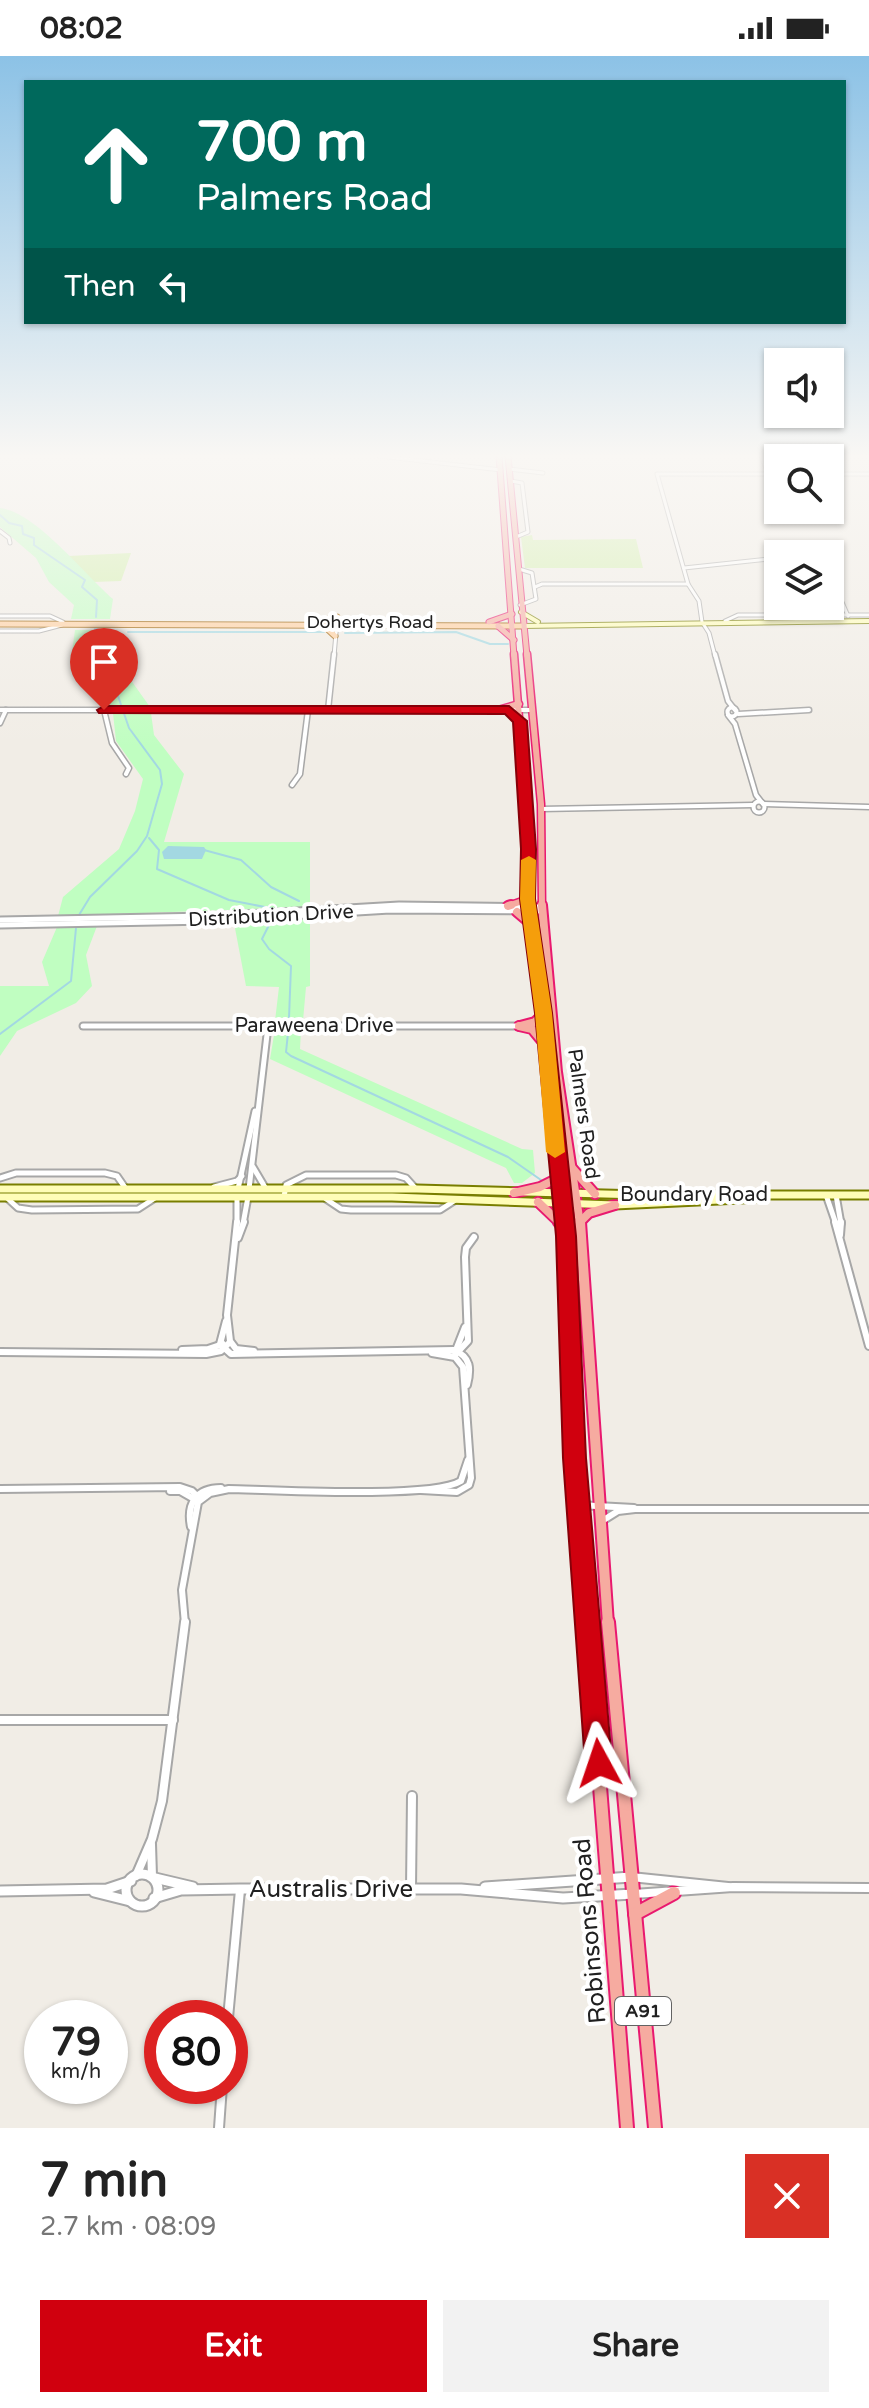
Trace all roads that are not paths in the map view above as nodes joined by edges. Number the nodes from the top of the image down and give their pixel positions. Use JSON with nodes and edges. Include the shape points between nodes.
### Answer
{"nodes":[{"id":1,"x":507,"y":553,"type":"edge"},
{"id":2,"x":517,"y":553,"type":"edge"},
{"id":3,"x":680,"y":553,"type":"edge"},
{"id":4,"x":764,"y":559,"type":"edge"},
{"id":5,"x":684,"y":568,"type":"junction"},
{"id":6,"x":519,"y":569,"type":"junction"},
{"id":7,"x":534,"y":580,"type":"junction"},
{"id":8,"x":542,"y":584,"type":"junction"},
{"id":9,"x":688,"y":584,"type":"junction"},
{"id":10,"x":535,"y":587,"type":"junction"},
{"id":11,"x":844,"y":607,"type":"edge"},
{"id":12,"x":520,"y":608,"type":"junction"},
{"id":13,"x":512,"y":614,"type":"junction"},
{"id":14,"x":848,"y":616,"type":"junction"},
{"id":15,"x":703,"y":618,"type":"junction"},
{"id":16,"x":869,"y":618,"type":"edge"},
{"id":17,"x":0,"y":620,"type":"edge"},
{"id":18,"x":666,"y":621,"type":"junction"},
{"id":19,"x":725,"y":621,"type":"junction"},
{"id":20,"x":751,"y":621,"type":"junction"},
{"id":21,"x":489,"y":622,"type":"junction"},
{"id":22,"x":538,"y":622,"type":"junction"},
{"id":23,"x":677,"y":622,"type":"junction"},
{"id":24,"x":711,"y":622,"type":"junction"},
{"id":25,"x":63,"y":623,"type":"junction"},
{"id":26,"x":320,"y":623,"type":"junction"},
{"id":27,"x":336,"y":624,"type":"junction"},
{"id":28,"x":513,"y":624,"type":"junction"},
{"id":29,"x":498,"y":626,"type":"junction"},
{"id":30,"x":523,"y":627,"type":"junction"},
{"id":31,"x":0,"y":631,"type":"edge"},
{"id":32,"x":709,"y":633,"type":"junction"},
{"id":33,"x":514,"y":640,"type":"junction"},
{"id":34,"x":728,"y":701,"type":"junction"},
{"id":35,"x":519,"y":707,"type":"junction"},
{"id":36,"x":3,"y":710,"type":"edge"},
{"id":37,"x":104,"y":710,"type":"junction"},
{"id":38,"x":308,"y":710,"type":"junction"},
{"id":39,"x":328,"y":710,"type":"junction"},
{"id":40,"x":498,"y":710,"type":"junction"},
{"id":41,"x":509,"y":710,"type":"junction"},
{"id":42,"x":531,"y":710,"type":"junction"},
{"id":43,"x":809,"y":710,"type":"dead end"},
{"id":44,"x":728,"y":712,"type":"junction"},
{"id":45,"x":736,"y":712,"type":"junction"},
{"id":46,"x":520,"y":721,"type":"junction"},
{"id":47,"x":0,"y":723,"type":"edge"},
{"id":48,"x":735,"y":724,"type":"junction"},
{"id":49,"x":126,"y":774,"type":"dead end"},
{"id":50,"x":292,"y":785,"type":"dead end"},
{"id":51,"x":756,"y":795,"type":"junction"},
{"id":52,"x":754,"y":806,"type":"junction"},
{"id":53,"x":764,"y":806,"type":"junction"},
{"id":54,"x":541,"y":807,"type":"junction"},
{"id":55,"x":869,"y":807,"type":"edge"},
{"id":56,"x":508,"y":906,"type":"joint"},
{"id":57,"x":528,"y":906,"type":"junction"},
{"id":58,"x":448,"y":908,"type":"junction"},
{"id":59,"x":543,"y":909,"type":"junction"},
{"id":60,"x":517,"y":912,"type":"junction"},
{"id":61,"x":0,"y":923,"type":"edge"},
{"id":62,"x":530,"y":923,"type":"junction"},
{"id":63,"x":544,"y":1013,"type":"junction"},
{"id":64,"x":83,"y":1026,"type":"dead end"},
{"id":65,"x":268,"y":1026,"type":"junction"},
{"id":66,"x":519,"y":1026,"type":"junction"},
{"id":67,"x":551,"y":1026,"type":"junction"},
{"id":68,"x":547,"y":1046,"type":"junction"},
{"id":69,"x":256,"y":1106,"type":"junction"},
{"id":70,"x":251,"y":1162,"type":"junction"},
{"id":71,"x":571,"y":1167,"type":"junction"},
{"id":72,"x":242,"y":1176,"type":"junction"},
{"id":73,"x":0,"y":1178,"type":"edge"},
{"id":74,"x":558,"y":1178,"type":"junction"},
{"id":75,"x":0,"y":1189,"type":"edge"},
{"id":76,"x":126,"y":1189,"type":"junction"},
{"id":77,"x":145,"y":1189,"type":"junction"},
{"id":78,"x":201,"y":1189,"type":"junction"},
{"id":79,"x":267,"y":1189,"type":"junction"},
{"id":80,"x":417,"y":1189,"type":"junction"},
{"id":81,"x":435,"y":1191,"type":"junction"},
{"id":82,"x":238,"y":1193,"type":"junction"},
{"id":83,"x":249,"y":1193,"type":"junction"},
{"id":84,"x":284,"y":1193,"type":"junction"},
{"id":85,"x":514,"y":1193,"type":"junction"},
{"id":86,"x":595,"y":1194,"type":"junction"},
{"id":87,"x":714,"y":1195,"type":"junction"},
{"id":88,"x":779,"y":1195,"type":"junction"},
{"id":89,"x":826,"y":1195,"type":"junction"},
{"id":90,"x":836,"y":1195,"type":"junction"},
{"id":91,"x":869,"y":1195,"type":"edge"},
{"id":92,"x":3,"y":1197,"type":"edge"},
{"id":93,"x":156,"y":1197,"type":"junction"},
{"id":94,"x":324,"y":1197,"type":"junction"},
{"id":95,"x":561,"y":1198,"type":"junction"},
{"id":96,"x":576,"y":1199,"type":"junction"},
{"id":97,"x":454,"y":1201,"type":"junction"},
{"id":98,"x":727,"y":1201,"type":"junction"},
{"id":99,"x":538,"y":1202,"type":"junction"},
{"id":100,"x":615,"y":1205,"type":"junction"},
{"id":101,"x":580,"y":1222,"type":"junction"},
{"id":102,"x":565,"y":1227,"type":"junction"},
{"id":103,"x":840,"y":1236,"type":"junction"},
{"id":104,"x":474,"y":1237,"type":"dead end"},
{"id":105,"x":237,"y":1240,"type":"junction"},
{"id":106,"x":226,"y":1321,"type":"junction"},
{"id":107,"x":229,"y":1343,"type":"junction"},
{"id":108,"x":869,"y":1346,"type":"edge"},
{"id":109,"x":222,"y":1347,"type":"junction"},
{"id":110,"x":0,"y":1352,"type":"edge"},
{"id":111,"x":260,"y":1352,"type":"junction"},
{"id":112,"x":457,"y":1353,"type":"junction"},
{"id":113,"x":0,"y":1489,"type":"edge"},
{"id":114,"x":196,"y":1497,"type":"junction"},
{"id":115,"x":598,"y":1504,"type":"junction"},
{"id":116,"x":578,"y":1505,"type":"junction"},
{"id":117,"x":635,"y":1509,"type":"junction"},
{"id":118,"x":868,"y":1509,"type":"edge"},
{"id":119,"x":599,"y":1526,"type":"junction"},
{"id":120,"x":0,"y":1720,"type":"edge"},
{"id":121,"x":173,"y":1720,"type":"junction"},
{"id":122,"x":412,"y":1796,"type":"dead end"},
{"id":123,"x":152,"y":1839,"type":"junction"},
{"id":124,"x":153,"y":1877,"type":"junction"},
{"id":125,"x":608,"y":1877,"type":"junction"},
{"id":126,"x":631,"y":1877,"type":"junction"},
{"id":127,"x":133,"y":1878,"type":"junction"},
{"id":128,"x":733,"y":1887,"type":"junction"},
{"id":129,"x":869,"y":1888,"type":"edge"},
{"id":130,"x":240,"y":1889,"type":"junction"},
{"id":131,"x":411,"y":1889,"type":"junction"},
{"id":132,"x":461,"y":1889,"type":"junction"},
{"id":133,"x":81,"y":1890,"type":"junction"},
{"id":134,"x":200,"y":1890,"type":"junction"},
{"id":135,"x":0,"y":1891,"type":"edge"},
{"id":136,"x":674,"y":1893,"type":"junction"},
{"id":137,"x":633,"y":1894,"type":"junction"},
{"id":138,"x":610,"y":1896,"type":"junction"},
{"id":139,"x":154,"y":1898,"type":"junction"},
{"id":140,"x":130,"y":1901,"type":"junction"},
{"id":141,"x":635,"y":1914,"type":"junction"},
{"id":142,"x":230,"y":2000,"type":"edge"},
{"id":143,"x":221,"y":2104,"type":"edge"},
{"id":144,"x":219,"y":2128,"type":"edge"},
{"id":145,"x":627,"y":2128,"type":"edge"},
{"id":146,"x":655,"y":2128,"type":"edge"}],
"edges":[{"from":1,"to":13,"type":"highway","name":"Palmers Road","number":"A91"},
{"from":2,"to":6,"type":"highway","name":"Palmers Road","number":"A91"},
{"from":3,"to":5,"type":"street"},
{"from":4,"to":5,"type":"street"},
{"from":5,"to":9,"type":"street"},
{"from":6,"to":7,"type":"street","via":[[532,573]]},
{"from":6,"to":12,"type":"highway","name":"Palmers Road","number":"A91"},
{"from":7,"to":8,"type":"street"},
{"from":7,"to":10,"type":"street"},
{"from":8,"to":9,"type":"street"},
{"from":8,"to":10,"type":"street"},
{"from":9,"to":15,"type":"street"},
{"from":10,"to":12,"type":"street","via":[[534,601]]},
{"from":11,"to":14,"type":"street"},
{"from":12,"to":22,"type":"main road"},
{"from":12,"to":30,"type":"highway","name":"Palmers Road","number":"A91"},
{"from":13,"to":21,"type":"highway"},
{"from":13,"to":28,"type":"highway","name":"Palmers Road","number":"A91"},
{"from":14,"to":16,"type":"street","name":"Dohertys Road"},
{"from":14,"to":19,"type":"street","name":"Dohertys Road","via":[[738,615]]},
{"from":15,"to":18,"type":"main road"},
{"from":15,"to":23,"type":"main road","name":"Dohertys Road"},
{"from":15,"to":24,"type":"main road","name":"Dohertys Road"},
{"from":15,"to":32,"type":"street"},
{"from":16,"to":20,"type":"main road","name":"Dohertys Road"},
{"from":17,"to":25,"type":"main road","name":"Dohertys Road"},
{"from":18,"to":22,"type":"main road","name":"Dohertys Road"},
{"from":18,"to":23,"type":"main road","name":"Dohertys Road"},
{"from":19,"to":20,"type":"main road","name":"Dohertys Road"},
{"from":19,"to":24,"type":"main road","name":"Dohertys Road"},
{"from":20,"to":24,"type":"main road","name":"Dohertys Road"},
{"from":21,"to":27,"type":"main road","name":"Dohertys Road"},
{"from":21,"to":28,"type":"main road","name":"Dohertys Road"},
{"from":22,"to":30,"type":"main road","name":"Dohertys Road"},
{"from":23,"to":30,"type":"main road","name":"Dohertys Road"},
{"from":24,"to":32,"type":"street"},
{"from":25,"to":26,"type":"main road","name":"Dohertys Road"},
{"from":25,"to":31,"type":"street","name":"Dohertys Road","via":[[39,631]]},
{"from":26,"to":27,"type":"main road"},
{"from":26,"to":27,"type":"main road","name":"Dohertys Road"},
{"from":27,"to":29,"type":"main road","name":"Dohertys Road"},
{"from":27,"to":39,"type":"street"},
{"from":28,"to":29,"type":"main road","name":"Dohertys Road"},
{"from":28,"to":30,"type":"main road","name":"Dohertys Road"},
{"from":28,"to":33,"type":"highway","name":"Palmers Road","number":"A91"},
{"from":29,"to":33,"type":"highway"},
{"from":30,"to":42,"type":"highway","name":"Palmers Road","number":"A91"},
{"from":32,"to":34,"type":"street"},
{"from":33,"to":35,"type":"highway","name":"Palmers Road","number":"A91"},
{"from":34,"to":44,"type":"street"},
{"from":34,"to":45,"type":"street"},
{"from":35,"to":40,"type":"highway"},
{"from":35,"to":41,"type":"street"},
{"from":35,"to":42,"type":"street"},
{"from":35,"to":46,"type":"highway","name":"Palmers Road","number":"A91"},
{"from":36,"to":37,"type":"street"},
{"from":36,"to":47,"type":"street"},
{"from":37,"to":38,"type":"street"},
{"from":37,"to":49,"type":"street","via":[[112,743],[129,768]]},
{"from":38,"to":39,"type":"street"},
{"from":38,"to":50,"type":"street","via":[[300,774]]},
{"from":39,"to":40,"type":"street"},
{"from":40,"to":41,"type":"street"},
{"from":41,"to":46,"type":"highway"},
{"from":42,"to":54,"type":"highway","name":"Palmers Road","number":"A91"},
{"from":43,"to":45,"type":"street"},
{"from":44,"to":45,"type":"street"},
{"from":44,"to":48,"type":"street"},
{"from":45,"to":48,"type":"street"},
{"from":46,"to":57,"type":"highway","name":"Palmers Road","number":"A91"},
{"from":48,"to":51,"type":"street"},
{"from":51,"to":52,"type":"street"},
{"from":51,"to":53,"type":"street"},
{"from":52,"to":53,"type":"street"},
{"from":52,"to":54,"type":"street"},
{"from":53,"to":55,"type":"street"},
{"from":54,"to":59,"type":"highway","name":"Palmers Road","number":"A91"},
{"from":56,"to":57,"type":"highway"},
{"from":56,"to":58,"type":"street","name":"Distribution Drive"},
{"from":57,"to":59,"type":"street","name":"Distribution Drive"},
{"from":57,"to":60,"type":"street","name":"Distribution Drive"},
{"from":57,"to":62,"type":"highway","name":"Palmers Road","number":"A91"},
{"from":58,"to":60,"type":"street","name":"Distribution Drive"},
{"from":58,"to":61,"type":"street","name":"Distribution Drive"},
{"from":59,"to":67,"type":"highway","name":"Palmers Road","number":"A91"},
{"from":60,"to":62,"type":"highway"},
{"from":62,"to":63,"type":"highway","name":"Palmers Road","number":"A91"},
{"from":63,"to":66,"type":"highway"},
{"from":63,"to":67,"type":"highway","name":"Palmers Road","number":"A91"},
{"from":64,"to":65,"type":"street","name":"Paraweena Drive"},
{"from":65,"to":66,"type":"street","name":"Paraweena Drive"},
{"from":65,"to":69,"type":"street"},
{"from":66,"to":67,"type":"street","name":"Paraweena Drive"},
{"from":66,"to":68,"type":"highway","via":[[532,1029]]},
{"from":67,"to":68,"type":"highway","name":"Palmers Road","number":"A91"},
{"from":67,"to":71,"type":"highway","name":"Palmers Road","number":"A91"},
{"from":68,"to":74,"type":"highway","name":"Palmers Road","number":"A91"},
{"from":69,"to":70,"type":"street"},
{"from":69,"to":72,"type":"street"},
{"from":70,"to":79,"type":"street"},
{"from":70,"to":83,"type":"street"},
{"from":71,"to":86,"type":"highway"},
{"from":71,"to":96,"type":"highway","name":"Palmers Road","number":"A91"},
{"from":72,"to":78,"type":"street"},
{"from":72,"to":82,"type":"street"},
{"from":73,"to":76,"type":"street","name":"Boundary Road","via":[[16,1173],[105,1173],[117,1176]]},
{"from":74,"to":85,"type":"highway"},
{"from":74,"to":95,"type":"highway","name":"Palmers Road","number":"A91"},
{"from":75,"to":76,"type":"main road","name":"Boundary Road"},
{"from":76,"to":77,"type":"main road","name":"Boundary Road"},
{"from":77,"to":78,"type":"main road","name":"Boundary Road"},
{"from":77,"to":93,"type":"main road"},
{"from":78,"to":82,"type":"main road","name":"Boundary Road"},
{"from":79,"to":83,"type":"main road","name":"Boundary Road"},
{"from":79,"to":84,"type":"main road","name":"Boundary Road"},
{"from":80,"to":81,"type":"main road","name":"Boundary Road"},
{"from":80,"to":84,"type":"main road","name":"Boundary Road"},
{"from":80,"to":84,"type":"street","name":"Boundary Road","via":[[401,1176],[302,1176],[290,1181]]},
{"from":81,"to":85,"type":"main road","name":"Boundary Road"},
{"from":81,"to":97,"type":"main road"},
{"from":82,"to":83,"type":"main road","name":"Boundary Road"},
{"from":82,"to":93,"type":"main road","name":"Boundary Road"},
{"from":82,"to":105,"type":"street"},
{"from":83,"to":84,"type":"main road","name":"Boundary Road"},
{"from":83,"to":105,"type":"street"},
{"from":84,"to":94,"type":"main road","name":"Boundary Road"},
{"from":85,"to":95,"type":"main road","name":"Boundary Road"},
{"from":86,"to":87,"type":"main road","name":"Boundary Road"},
{"from":86,"to":96,"type":"main road","name":"Boundary Road"},
{"from":87,"to":88,"type":"main road","name":"Boundary Road"},
{"from":87,"to":98,"type":"main road"},
{"from":88,"to":89,"type":"main road","name":"Boundary Road"},
{"from":88,"to":98,"type":"main road","name":"Boundary Road"},
{"from":89,"to":90,"type":"main road","name":"Boundary Road"},
{"from":89,"to":103,"type":"street"},
{"from":90,"to":91,"type":"main road","name":"Boundary Road"},
{"from":90,"to":103,"type":"street"},
{"from":92,"to":93,"type":"main road","name":"Boundary Road"},
{"from":92,"to":93,"type":"street","name":"Boundary Road","via":[[23,1210],[75,1210],[138,1209]]},
{"from":94,"to":97,"type":"main road","name":"Boundary Road"},
{"from":94,"to":97,"type":"street","name":"Boundary Road","via":[[351,1210],[440,1210]]},
{"from":95,"to":96,"type":"main road","name":"Boundary Road"},
{"from":95,"to":99,"type":"main road","name":"Boundary Road"},
{"from":95,"to":102,"type":"highway","name":"Robinsons Road","number":"A91"},
{"from":96,"to":100,"type":"main road","name":"Boundary Road"},
{"from":96,"to":101,"type":"highway","number":"A91"},
{"from":97,"to":99,"type":"main road","name":"Boundary Road"},
{"from":98,"to":100,"type":"main road","name":"Boundary Road"},
{"from":99,"to":102,"type":"highway"},
{"from":100,"to":101,"type":"highway","via":[[589,1213]]},
{"from":101,"to":115,"type":"highway","number":"A91"},
{"from":102,"to":116,"type":"highway","name":"Robinsons Road","number":"A91"},
{"from":103,"to":108,"type":"street"},
{"from":104,"to":112,"type":"street","via":[[466,1252],[468,1341]]},
{"from":105,"to":106,"type":"street"},
{"from":106,"to":107,"type":"street"},
{"from":106,"to":109,"type":"street"},
{"from":107,"to":109,"type":"street"},
{"from":107,"to":111,"type":"street"},
{"from":109,"to":110,"type":"street","via":[[206,1354]]},
{"from":109,"to":111,"type":"street","via":[[236,1355]]},
{"from":111,"to":112,"type":"street"},
{"from":112,"to":114,"type":"street","via":[[467,1385],[470,1481],[459,1488],[229,1489]]},
{"from":113,"to":114,"type":"street","via":[[166,1489]]},
{"from":114,"to":121,"type":"street","via":[[181,1597],[185,1627]]},
{"from":115,"to":116,"type":"street"},
{"from":115,"to":117,"type":"street"},
{"from":115,"to":119,"type":"highway","number":"A91"},
{"from":116,"to":125,"type":"highway","name":"Robinsons Road","number":"A91"},
{"from":117,"to":118,"type":"street"},
{"from":117,"to":119,"type":"street","via":[[607,1515]]},
{"from":119,"to":126,"type":"highway","number":"A91"},
{"from":120,"to":121,"type":"street"},
{"from":121,"to":123,"type":"street"},
{"from":122,"to":131,"type":"street"},
{"from":123,"to":124,"type":"street"},
{"from":123,"to":127,"type":"street"},
{"from":124,"to":127,"type":"street"},
{"from":124,"to":134,"type":"street","name":"Australis Drive"},
{"from":124,"to":139,"type":"street","via":[[158,1889]]},
{"from":125,"to":126,"type":"street","name":"Australis Drive"},
{"from":125,"to":132,"type":"street","name":"Australis Drive"},
{"from":125,"to":138,"type":"highway","name":"Robinsons Road","number":"A91"},
{"from":126,"to":128,"type":"street"},
{"from":126,"to":137,"type":"highway","number":"A91"},
{"from":127,"to":133,"type":"street","via":[[111,1888]]},
{"from":127,"to":140,"type":"street","via":[[127,1892]]},
{"from":128,"to":129,"type":"street"},
{"from":128,"to":136,"type":"street"},
{"from":130,"to":131,"type":"street","name":"Australis Drive"},
{"from":130,"to":134,"type":"street","name":"Australis Drive"},
{"from":130,"to":142,"type":"street"},
{"from":131,"to":132,"type":"street","name":"Australis Drive"},
{"from":132,"to":138,"type":"street","name":"Australis Drive","via":[[563,1898]]},
{"from":133,"to":135,"type":"street"},
{"from":133,"to":140,"type":"street"},
{"from":134,"to":139,"type":"street","name":"Australis Drive"},
{"from":136,"to":137,"type":"street"},
{"from":136,"to":141,"type":"highway"},
{"from":137,"to":138,"type":"street","name":"Australis Drive"},
{"from":137,"to":141,"type":"highway","number":"A91"},
{"from":138,"to":145,"type":"highway","name":"Robinsons Road","number":"A91"},
{"from":139,"to":140,"type":"street","via":[[142,1906]]},
{"from":141,"to":146,"type":"highway","number":"A91"},
{"from":143,"to":144,"type":"street"}]}
